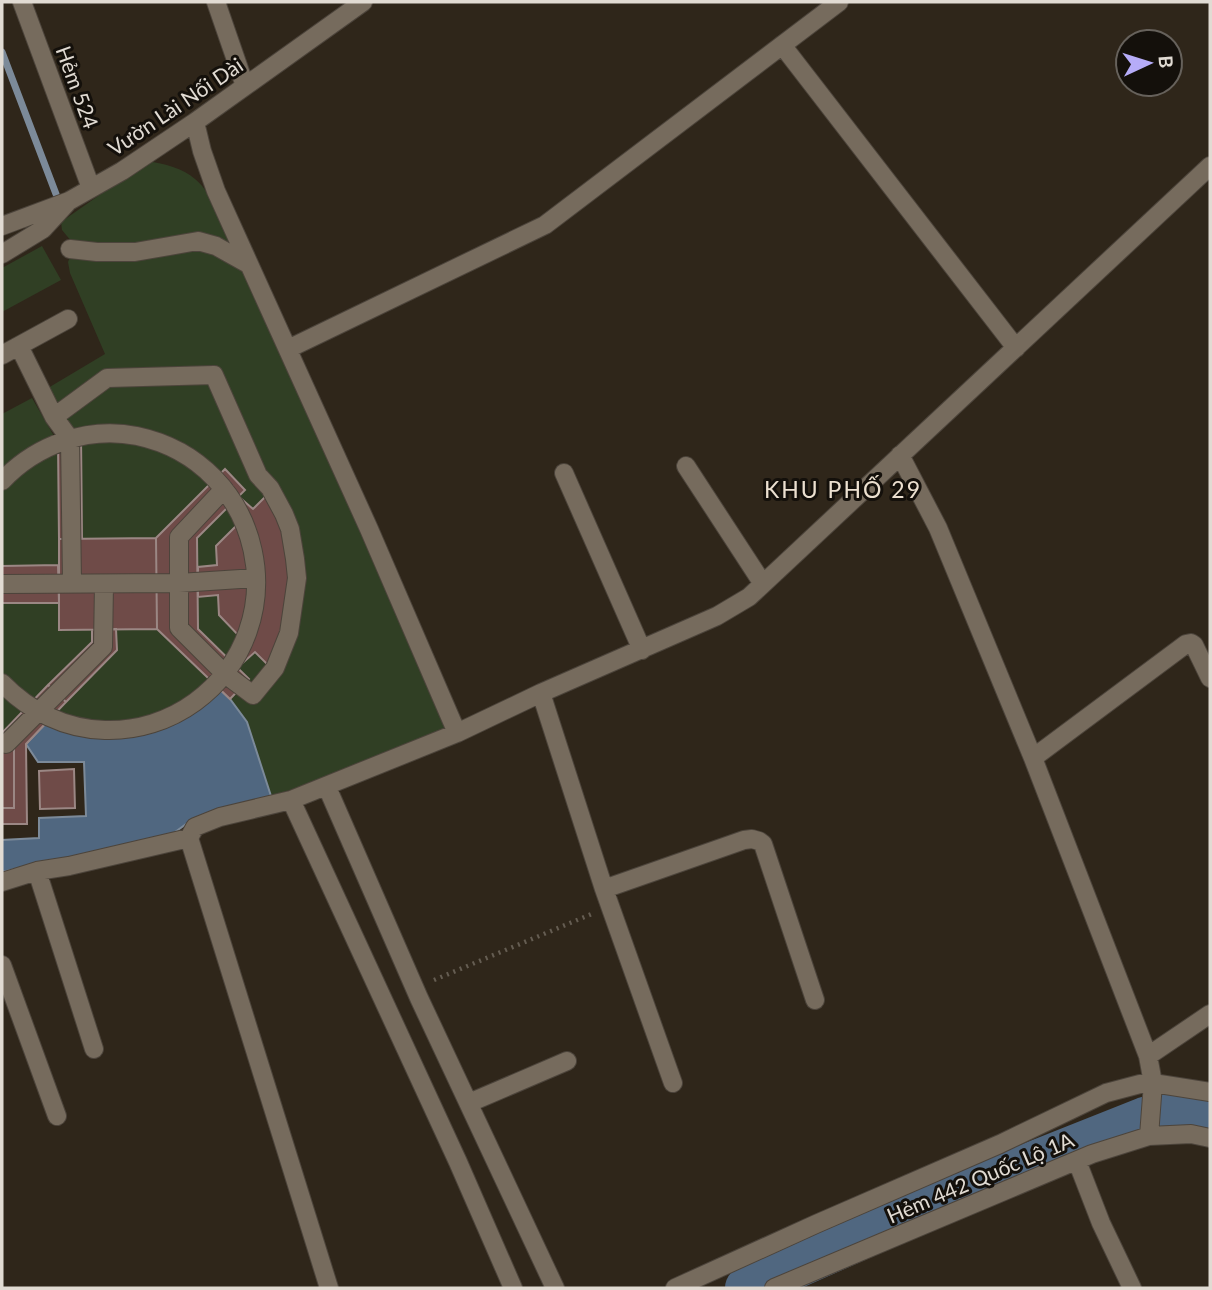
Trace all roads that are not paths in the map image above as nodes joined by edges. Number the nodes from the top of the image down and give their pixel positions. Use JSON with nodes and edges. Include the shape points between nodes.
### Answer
{"nodes":[{"id":1,"x":22,"y":2,"type":"edge"},
{"id":2,"x":216,"y":2,"type":"edge"},
{"id":3,"x":363,"y":2,"type":"edge"},
{"id":4,"x":839,"y":2,"type":"edge"},
{"id":5,"x":782,"y":45,"type":"junction"},
{"id":6,"x":245,"y":86,"type":"junction"},
{"id":7,"x":195,"y":122,"type":"junction"},
{"id":8,"x":1210,"y":166,"type":"edge"},
{"id":9,"x":90,"y":188,"type":"junction"},
{"id":10,"x":69,"y":201,"type":"junction"},
{"id":11,"x":2,"y":226,"type":"edge"},
{"id":12,"x":70,"y":249,"type":"dead end"},
{"id":13,"x":2,"y":254,"type":"edge"},
{"id":14,"x":248,"y":264,"type":"junction"},
{"id":15,"x":68,"y":319,"type":"dead end"},
{"id":16,"x":19,"y":346,"type":"junction"},
{"id":17,"x":1016,"y":348,"type":"junction"},
{"id":18,"x":288,"y":349,"type":"junction"},
{"id":19,"x":2,"y":355,"type":"edge"},
{"id":20,"x":54,"y":417,"type":"junction"},
{"id":21,"x":70,"y":439,"type":"junction"},
{"id":22,"x":900,"y":456,"type":"junction"},
{"id":23,"x":686,"y":466,"type":"dead end"},
{"id":24,"x":564,"y":472,"type":"dead end"},
{"id":25,"x":2,"y":481,"type":"edge"},
{"id":26,"x":224,"y":489,"type":"junction"},
{"id":27,"x":256,"y":578,"type":"junction"},
{"id":28,"x":72,"y":583,"type":"junction"},
{"id":29,"x":179,"y":583,"type":"junction"},
{"id":30,"x":2,"y":584,"type":"edge"},
{"id":31,"x":104,"y":584,"type":"junction"},
{"id":32,"x":763,"y":584,"type":"junction"},
{"id":33,"x":642,"y":650,"type":"junction"},
{"id":34,"x":225,"y":674,"type":"junction"},
{"id":35,"x":1210,"y":678,"type":"edge"},
{"id":36,"x":2,"y":682,"type":"edge"},
{"id":37,"x":541,"y":693,"type":"junction"},
{"id":38,"x":38,"y":712,"type":"junction"},
{"id":39,"x":457,"y":733,"type":"junction"},
{"id":40,"x":6,"y":744,"type":"dead end"},
{"id":41,"x":1033,"y":758,"type":"junction"},
{"id":42,"x":327,"y":787,"type":"junction"},
{"id":43,"x":292,"y":800,"type":"junction"},
{"id":44,"x":189,"y":838,"type":"junction"},
{"id":45,"x":37,"y":871,"type":"junction"},
{"id":46,"x":2,"y":881,"type":"edge"},
{"id":47,"x":608,"y":898,"type":"junction"},
{"id":48,"x":2,"y":965,"type":"edge"},
{"id":49,"x":815,"y":1000,"type":"dead end"},
{"id":50,"x":1210,"y":1014,"type":"edge"},
{"id":51,"x":94,"y":1049,"type":"dead end"},
{"id":52,"x":1148,"y":1056,"type":"junction"},
{"id":53,"x":567,"y":1061,"type":"dead end"},
{"id":54,"x":673,"y":1083,"type":"dead end"},
{"id":55,"x":1153,"y":1083,"type":"junction"},
{"id":56,"x":1210,"y":1092,"type":"edge"},
{"id":57,"x":469,"y":1103,"type":"junction"},
{"id":58,"x":57,"y":1115,"type":"dead end"},
{"id":59,"x":1150,"y":1124,"type":"junction"},
{"id":60,"x":1210,"y":1138,"type":"edge"},
{"id":61,"x":1077,"y":1161,"type":"junction"},
{"id":62,"x":807,"y":1282,"type":"edge"},
{"id":63,"x":329,"y":1288,"type":"edge"},
{"id":64,"x":513,"y":1288,"type":"edge"},
{"id":65,"x":555,"y":1288,"type":"edge"},
{"id":66,"x":675,"y":1288,"type":"edge"},
{"id":67,"x":774,"y":1288,"type":"edge"},
{"id":68,"x":1132,"y":1288,"type":"edge"}],
"edges":[{"from":1,"to":9,"type":"street","name":"Hẻm 524"},
{"from":2,"to":6,"type":"street"},
{"from":3,"to":6,"type":"street","name":"Vườn Lài Nối Dài"},
{"from":4,"to":5,"type":"street"},
{"from":5,"to":17,"type":"street"},
{"from":5,"to":18,"type":"street","via":[[545,225]]},
{"from":6,"to":7,"type":"street","name":"Vườn Lài Nối Dài"},
{"from":7,"to":9,"type":"street","name":"Vườn Lài Nối Dài"},
{"from":7,"to":14,"type":"street","via":[[216,191]]},
{"from":8,"to":17,"type":"street"},
{"from":9,"to":10,"type":"street","name":"Vườn Lài Nối Dài"},
{"from":10,"to":11,"type":"street","name":"Vườn Lài Nối Dài"},
{"from":10,"to":13,"type":"street","via":[[43,229]]},
{"from":12,"to":14,"type":"street","via":[[135,253],[198,241]]},
{"from":14,"to":18,"type":"street"},
{"from":15,"to":16,"type":"street"},
{"from":16,"to":19,"type":"street"},
{"from":16,"to":20,"type":"street"},
{"from":17,"to":22,"type":"street"},
{"from":18,"to":39,"type":"street"},
{"from":20,"to":21,"type":"street"},
{"from":20,"to":34,"type":"street","via":[[107,378],[214,375],[254,467],[284,513],[297,578],[289,633],[275,668],[253,695]]},
{"from":21,"to":25,"type":"street","via":[[45,448]]},
{"from":21,"to":26,"type":"street","via":[[104,434],[153,440],[198,463]]},
{"from":21,"to":28,"type":"street"},
{"from":22,"to":32,"type":"street"},
{"from":22,"to":41,"type":"street","via":[[938,528]]},
{"from":23,"to":32,"type":"street"},
{"from":24,"to":33,"type":"street"},
{"from":26,"to":27,"type":"street","via":[[249,534]]},
{"from":26,"to":29,"type":"street","via":[[179,537]]},
{"from":27,"to":29,"type":"street"},
{"from":27,"to":34,"type":"street","via":[[248,633]]},
{"from":28,"to":30,"type":"street"},
{"from":28,"to":31,"type":"street"},
{"from":29,"to":31,"type":"street"},
{"from":29,"to":34,"type":"street","via":[[179,628]]},
{"from":31,"to":38,"type":"street","via":[[103,647]]},
{"from":32,"to":33,"type":"street","via":[[717,616]]},
{"from":33,"to":37,"type":"street"},
{"from":34,"to":38,"type":"street","via":[[190,706],[146,726],[83,728]]},
{"from":35,"to":41,"type":"street","via":[[1195,645],[1186,644]]},
{"from":36,"to":38,"type":"street"},
{"from":37,"to":39,"type":"street"},
{"from":37,"to":47,"type":"street"},
{"from":38,"to":40,"type":"street"},
{"from":39,"to":42,"type":"street"},
{"from":41,"to":52,"type":"street"},
{"from":42,"to":43,"type":"street"},
{"from":42,"to":57,"type":"street"},
{"from":43,"to":44,"type":"street","via":[[220,817],[195,827]]},
{"from":43,"to":64,"type":"street"},
{"from":44,"to":45,"type":"street"},
{"from":44,"to":63,"type":"street"},
{"from":45,"to":46,"type":"street"},
{"from":45,"to":51,"type":"street"},
{"from":47,"to":49,"type":"street","via":[[744,841],[759,841]]},
{"from":47,"to":54,"type":"street"},
{"from":48,"to":58,"type":"street"},
{"from":50,"to":52,"type":"street"},
{"from":52,"to":55,"type":"street"},
{"from":53,"to":57,"type":"street"},
{"from":55,"to":56,"type":"street"},
{"from":55,"to":59,"type":"street"},
{"from":55,"to":66,"type":"street","via":[[1107,1093]]},
{"from":57,"to":65,"type":"street"},
{"from":59,"to":60,"type":"street","name":"Hẻm 442 Quốc Lộ 1A"},
{"from":59,"to":61,"type":"street","name":"Hẻm 442 Quốc Lộ 1A"},
{"from":61,"to":62,"type":"street","name":"Hẻm 442 Quốc Lộ 1A"},
{"from":61,"to":68,"type":"street"},
{"from":62,"to":67,"type":"street","name":"Hẻm 442 Quốc Lộ 1A"}]}
